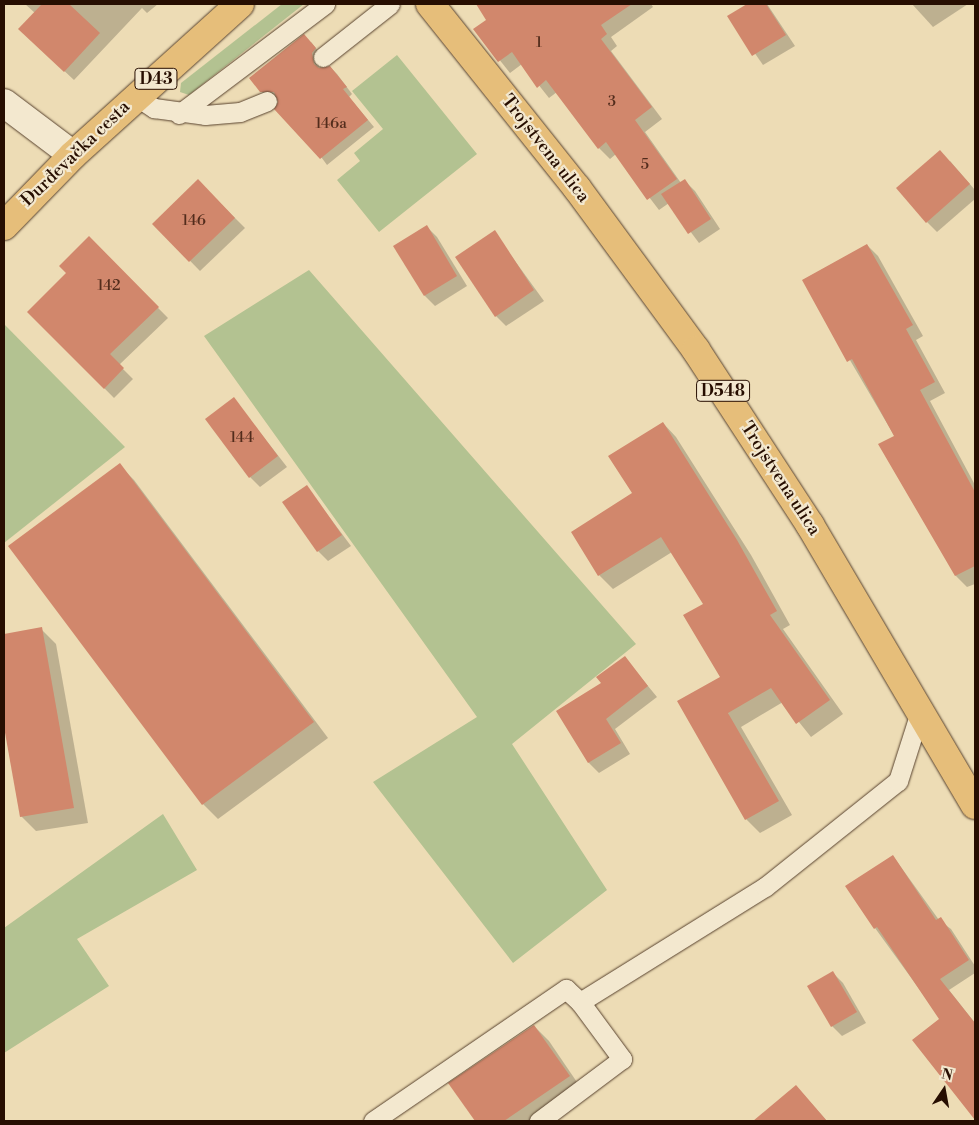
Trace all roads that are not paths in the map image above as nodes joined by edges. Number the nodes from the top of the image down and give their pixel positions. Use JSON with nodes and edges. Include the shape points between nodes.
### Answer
{"nodes":[{"id":1,"x":240,"y":4,"type":"edge"},
{"id":2,"x":325,"y":4,"type":"edge"},
{"id":3,"x":390,"y":4,"type":"edge"},
{"id":4,"x":430,"y":4,"type":"edge"},
{"id":5,"x":323,"y":57,"type":"dead end"},
{"id":6,"x":136,"y":96,"type":"junction"},
{"id":7,"x":267,"y":101,"type":"dead end"},
{"id":8,"x":4,"y":103,"type":"edge"},
{"id":9,"x":180,"y":114,"type":"junction"},
{"id":10,"x":73,"y":155,"type":"junction"},
{"id":11,"x":4,"y":226,"type":"edge"},
{"id":12,"x":920,"y":712,"type":"junction"},
{"id":13,"x":975,"y":805,"type":"edge"},
{"id":14,"x":580,"y":1002,"type":"junction"},
{"id":15,"x":372,"y":1121,"type":"edge"},
{"id":16,"x":539,"y":1121,"type":"edge"}],
"edges":[{"from":1,"to":6,"type":"main road","name":"Đurđevačka cesta","number":"D43"},
{"from":2,"to":9,"type":"lane"},
{"from":3,"to":5,"type":"lane"},
{"from":4,"to":12,"type":"main road","name":"Trojstvena ulica","number":"D548","via":[[577,188],[696,350],[810,525]]},
{"from":6,"to":9,"type":"lane","via":[[154,108]]},
{"from":6,"to":10,"type":"main road","name":"Đurđevačka cesta","number":"D43"},
{"from":7,"to":9,"type":"lane","via":[[240,112]]},
{"from":8,"to":10,"type":"main road"},
{"from":10,"to":11,"type":"main road","name":"Đurđevačka cesta","number":"D43"},
{"from":12,"to":13,"type":"main road","name":"Trojstvena ulica","number":"D548"},
{"from":12,"to":14,"type":"lane","via":[[898,782],[765,887]]},
{"from":14,"to":15,"type":"lane","via":[[566,989]]},
{"from":14,"to":16,"type":"lane","via":[[622,1059]]}]}
